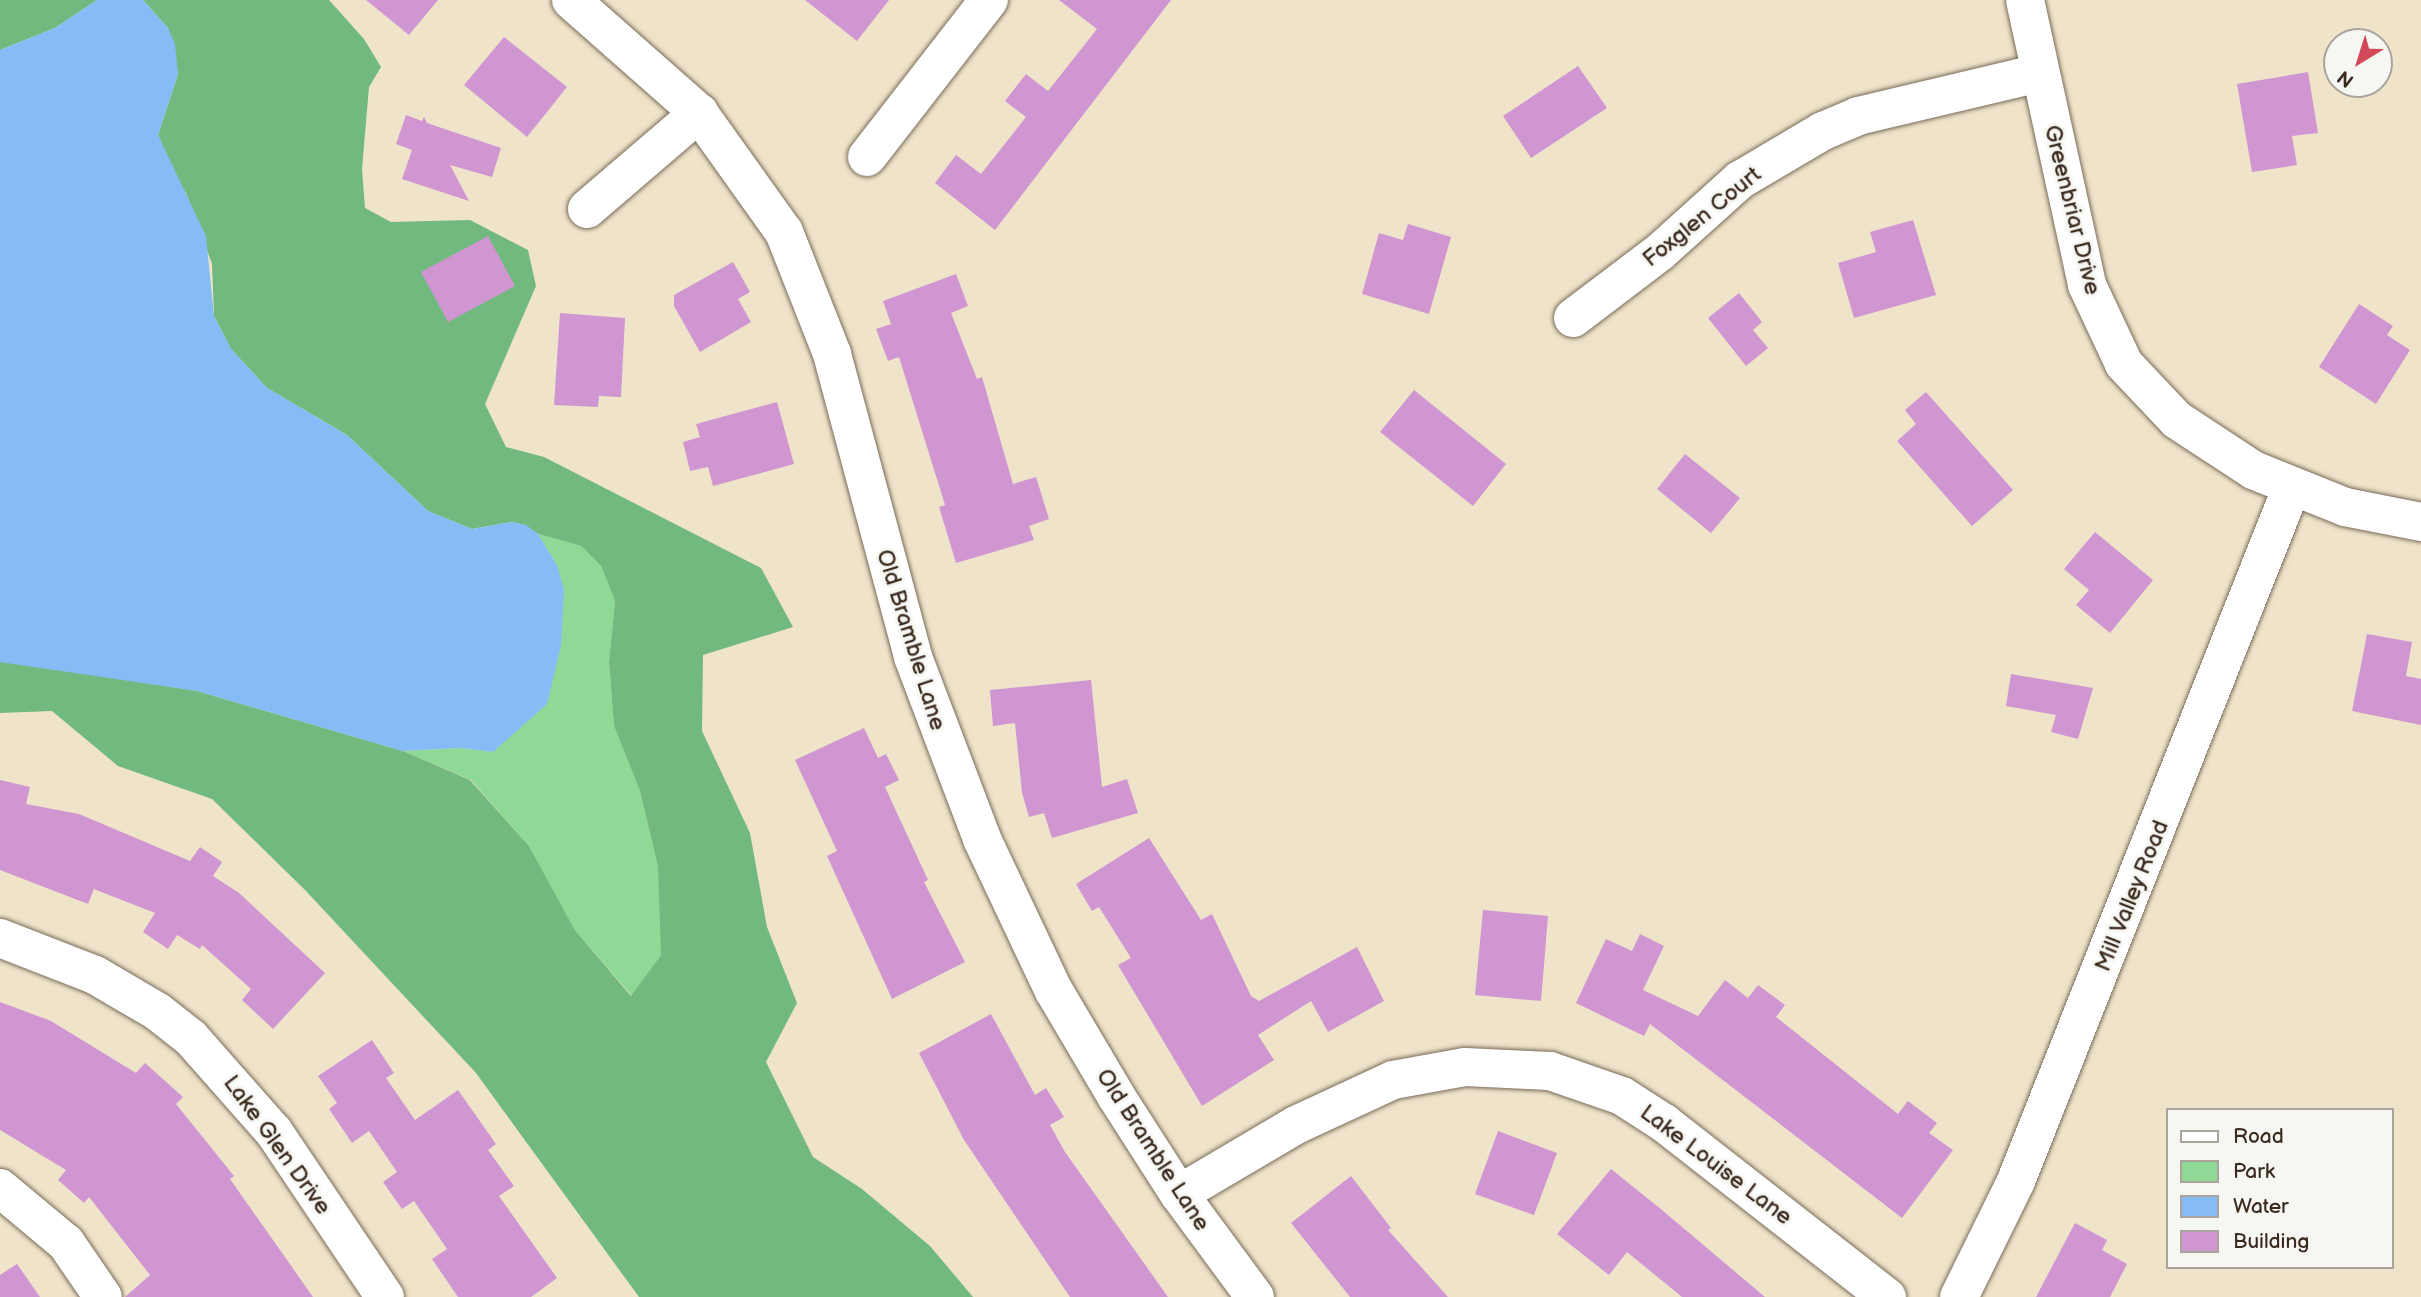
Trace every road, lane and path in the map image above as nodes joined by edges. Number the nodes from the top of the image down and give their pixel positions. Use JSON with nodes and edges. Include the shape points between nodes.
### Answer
{"nodes":[{"id":1,"x":571,"y":0,"type":"edge"},
{"id":2,"x":989,"y":0,"type":"edge"},
{"id":3,"x":2025,"y":0,"type":"edge"},
{"id":4,"x":2040,"y":73,"type":"junction"},
{"id":5,"x":699,"y":113,"type":"junction"},
{"id":6,"x":867,"y":157,"type":"dead end"},
{"id":7,"x":587,"y":209,"type":"dead end"},
{"id":8,"x":1573,"y":318,"type":"dead end"},
{"id":9,"x":2291,"y":489,"type":"junction"},
{"id":10,"x":2421,"y":522,"type":"edge"},
{"id":11,"x":0,"y":938,"type":"edge"},
{"id":12,"x":0,"y":1188,"type":"edge"},
{"id":13,"x":1179,"y":1194,"type":"junction"},
{"id":14,"x":103,"y":1297,"type":"edge"},
{"id":15,"x":385,"y":1297,"type":"edge"},
{"id":16,"x":1255,"y":1297,"type":"edge"},
{"id":17,"x":1887,"y":1297,"type":"edge"},
{"id":18,"x":1959,"y":1297,"type":"edge"}],
"edges":[{"from":1,"to":5,"type":"street","name":"Old Bramble Lane"},
{"from":2,"to":6,"type":"street"},
{"from":3,"to":4,"type":"street","name":"Greenbriar Drive"},
{"from":4,"to":8,"type":"street","name":"Foxglen Court","via":[[1858,116],[1823,131],[1740,180],[1660,251]]},
{"from":4,"to":9,"type":"street","name":"Greenbriar Drive","via":[[2087,285],[2124,364],[2178,420],[2220,452]]},
{"from":5,"to":7,"type":"street"},
{"from":5,"to":13,"type":"street","name":"Old Bramble Lane","via":[[785,232],[809,289],[832,354],[913,657],[982,839],[1054,991]]},
{"from":9,"to":10,"type":"street","name":"Greenbriar Drive","via":[[2345,507]]},
{"from":9,"to":18,"type":"street","name":"Mill Valley Road","via":[[2030,1147]]},
{"from":11,"to":15,"type":"street","name":"Lake Glen Drive","via":[[95,975],[158,1012],[191,1038],[274,1132]]},
{"from":12,"to":14,"type":"street","via":[[66,1243]]},
{"from":13,"to":16,"type":"street","name":"Old Bramble Lane"},
{"from":13,"to":17,"type":"street","name":"Lake Louise Lane","via":[[1296,1125],[1393,1080],[1465,1067],[1550,1071],[1622,1096],[1664,1123]]}]}
